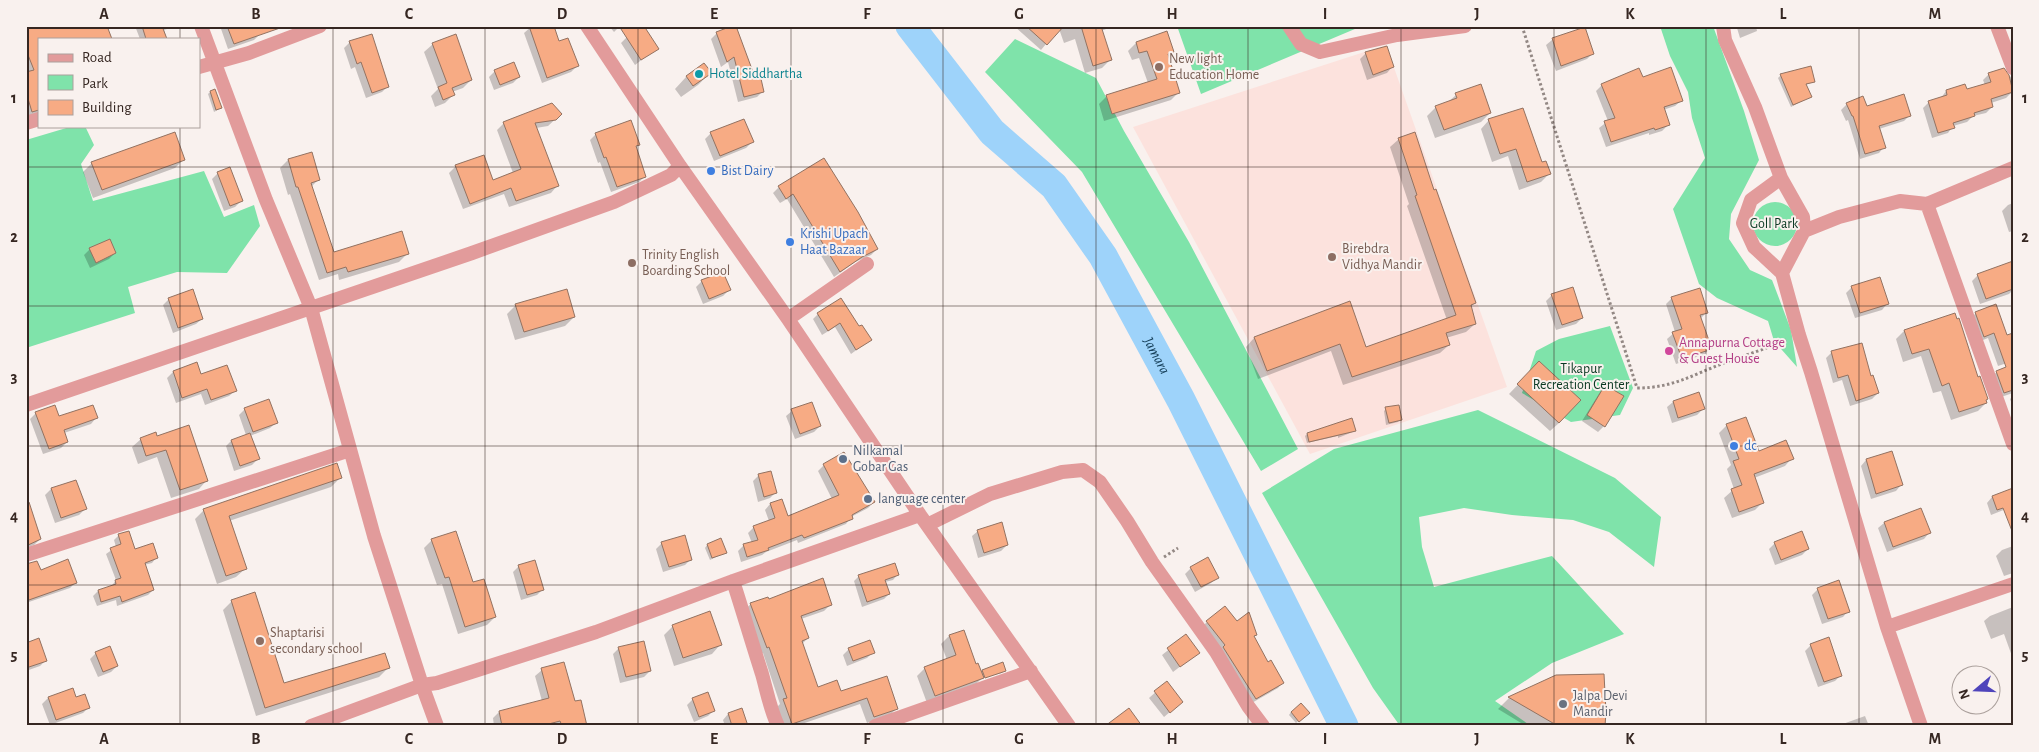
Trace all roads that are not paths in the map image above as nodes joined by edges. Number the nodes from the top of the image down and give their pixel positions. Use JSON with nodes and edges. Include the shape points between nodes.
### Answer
{"nodes":[{"id":1,"x":202,"y":26,"type":"edge"},
{"id":2,"x":320,"y":26,"type":"edge"},
{"id":3,"x":587,"y":26,"type":"edge"},
{"id":4,"x":1289,"y":26,"type":"edge"},
{"id":5,"x":1465,"y":26,"type":"edge"},
{"id":6,"x":1723,"y":26,"type":"edge"},
{"id":7,"x":1997,"y":26,"type":"edge"},
{"id":8,"x":214,"y":62,"type":"junction"},
{"id":9,"x":200,"y":66,"type":"edge"},
{"id":10,"x":2013,"y":68,"type":"edge"},
{"id":11,"x":38,"y":118,"type":"edge"},
{"id":12,"x":26,"y":123,"type":"edge"},
{"id":13,"x":680,"y":166,"type":"junction"},
{"id":14,"x":2013,"y":168,"type":"edge"},
{"id":15,"x":1781,"y":178,"type":"junction"},
{"id":16,"x":1927,"y":204,"type":"junction"},
{"id":17,"x":1804,"y":232,"type":"junction"},
{"id":18,"x":867,"y":264,"type":"dead end"},
{"id":19,"x":1782,"y":273,"type":"junction"},
{"id":20,"x":311,"y":308,"type":"junction"},
{"id":21,"x":788,"y":319,"type":"junction"},
{"id":22,"x":26,"y":405,"type":"edge"},
{"id":23,"x":2013,"y":444,"type":"edge"},
{"id":24,"x":350,"y":450,"type":"junction"},
{"id":25,"x":924,"y":520,"type":"junction"},
{"id":26,"x":26,"y":555,"type":"edge"},
{"id":27,"x":733,"y":580,"type":"junction"},
{"id":28,"x":2013,"y":584,"type":"edge"},
{"id":29,"x":1887,"y":627,"type":"junction"},
{"id":30,"x":1031,"y":672,"type":"junction"},
{"id":31,"x":422,"y":685,"type":"junction"},
{"id":32,"x":311,"y":726,"type":"edge"},
{"id":33,"x":438,"y":726,"type":"edge"},
{"id":34,"x":778,"y":726,"type":"edge"},
{"id":35,"x":876,"y":726,"type":"edge"},
{"id":36,"x":1069,"y":726,"type":"edge"},
{"id":37,"x":1263,"y":726,"type":"edge"},
{"id":38,"x":1921,"y":726,"type":"edge"}],
"edges":[{"from":1,"to":8,"type":"street"},
{"from":2,"to":8,"type":"street"},
{"from":3,"to":13,"type":"street"},
{"from":4,"to":5,"type":"street","via":[[1302,44],[1320,52],[1397,35]]},
{"from":6,"to":15,"type":"street","via":[[1725,40],[1755,107]]},
{"from":7,"to":10,"type":"street"},
{"from":8,"to":9,"type":"street"},
{"from":8,"to":20,"type":"street"},
{"from":11,"to":12,"type":"street"},
{"from":13,"to":20,"type":"street","via":[[671,175],[614,202]]},
{"from":13,"to":21,"type":"street"},
{"from":14,"to":16,"type":"street"},
{"from":15,"to":17,"type":"street","via":[[1802,217]]},
{"from":15,"to":19,"type":"street","via":[[1750,200],[1743,223],[1754,246]]},
{"from":16,"to":17,"type":"street","via":[[1900,201],[1839,217]]},
{"from":16,"to":23,"type":"street"},
{"from":17,"to":19,"type":"street"},
{"from":18,"to":21,"type":"street"},
{"from":19,"to":29,"type":"street"},
{"from":20,"to":22,"type":"street"},
{"from":20,"to":24,"type":"street"},
{"from":21,"to":25,"type":"street"},
{"from":24,"to":26,"type":"street"},
{"from":24,"to":31,"type":"street"},
{"from":25,"to":27,"type":"street"},
{"from":25,"to":30,"type":"street"},
{"from":25,"to":37,"type":"street","via":[[990,494],[1062,472],[1083,470],[1100,482]]},
{"from":27,"to":31,"type":"street","via":[[596,632]]},
{"from":27,"to":34,"type":"street"},
{"from":28,"to":29,"type":"street"},
{"from":29,"to":38,"type":"street"},
{"from":30,"to":35,"type":"street"},
{"from":30,"to":36,"type":"street"},
{"from":31,"to":32,"type":"street"},
{"from":31,"to":33,"type":"street"}]}
